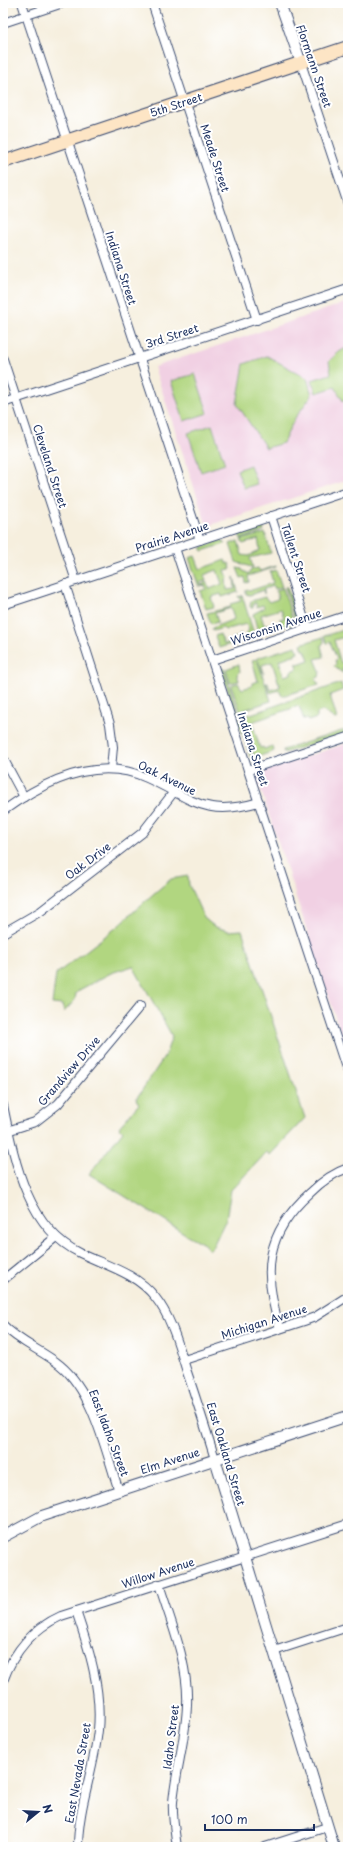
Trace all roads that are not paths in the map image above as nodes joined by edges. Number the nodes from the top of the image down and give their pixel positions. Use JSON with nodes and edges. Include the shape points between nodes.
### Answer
{"nodes":[{"id":1,"x":22,"y":3,"type":"edge"},
{"id":2,"x":63,"y":3,"type":"edge"},
{"id":3,"x":152,"y":3,"type":"edge"},
{"id":4,"x":280,"y":3,"type":"edge"},
{"id":5,"x":26,"y":15,"type":"junction"},
{"id":6,"x":3,"y":23,"type":"edge"},
{"id":7,"x":348,"y":47,"type":"edge"},
{"id":8,"x":301,"y":63,"type":"junction"},
{"id":9,"x":185,"y":102,"type":"junction"},
{"id":10,"x":68,"y":140,"type":"junction"},
{"id":11,"x":3,"y":162,"type":"edge"},
{"id":12,"x":348,"y":204,"type":"edge"},
{"id":13,"x":348,"y":289,"type":"edge"},
{"id":14,"x":257,"y":320,"type":"junction"},
{"id":15,"x":140,"y":358,"type":"junction"},
{"id":16,"x":3,"y":359,"type":"edge"},
{"id":17,"x":16,"y":399,"type":"junction"},
{"id":18,"x":3,"y":403,"type":"edge"},
{"id":19,"x":348,"y":491,"type":"edge"},
{"id":20,"x":271,"y":516,"type":"junction"},
{"id":21,"x":200,"y":540,"type":"junction"},
{"id":22,"x":175,"y":548,"type":"junction"},
{"id":23,"x":76,"y":581,"type":"junction"},
{"id":24,"x":65,"y":584,"type":"junction"},
{"id":25,"x":3,"y":605,"type":"edge"},
{"id":26,"x":348,"y":615,"type":"edge"},
{"id":27,"x":307,"y":628,"type":"junction"},
{"id":28,"x":212,"y":660,"type":"junction"},
{"id":29,"x":348,"y":737,"type":"edge"},
{"id":30,"x":3,"y":758,"type":"edge"},
{"id":31,"x":112,"y":769,"type":"junction"},
{"id":32,"x":248,"y":770,"type":"junction"},
{"id":33,"x":174,"y":793,"type":"junction"},
{"id":34,"x":24,"y":797,"type":"junction"},
{"id":35,"x":259,"y":802,"type":"junction"},
{"id":36,"x":3,"y":811,"type":"edge"},
{"id":37,"x":3,"y":933,"type":"edge"},
{"id":38,"x":140,"y":1006,"type":"dead end"},
{"id":39,"x":348,"y":1074,"type":"edge"},
{"id":40,"x":3,"y":1105,"type":"edge"},
{"id":41,"x":6,"y":1131,"type":"edge"},
{"id":42,"x":348,"y":1168,"type":"edge"},
{"id":43,"x":56,"y":1237,"type":"junction"},
{"id":44,"x":3,"y":1280,"type":"edge"},
{"id":45,"x":348,"y":1296,"type":"edge"},
{"id":46,"x":3,"y":1325,"type":"edge"},
{"id":47,"x":280,"y":1328,"type":"junction"},
{"id":48,"x":184,"y":1360,"type":"junction"},
{"id":49,"x":348,"y":1416,"type":"edge"},
{"id":50,"x":215,"y":1459,"type":"junction"},
{"id":51,"x":119,"y":1490,"type":"junction"},
{"id":52,"x":348,"y":1524,"type":"edge"},
{"id":53,"x":3,"y":1537,"type":"edge"},
{"id":54,"x":245,"y":1556,"type":"junction"},
{"id":55,"x":159,"y":1584,"type":"junction"},
{"id":56,"x":76,"y":1611,"type":"junction"},
{"id":57,"x":348,"y":1627,"type":"edge"},
{"id":58,"x":274,"y":1651,"type":"junction"},
{"id":59,"x":3,"y":1681,"type":"edge"},
{"id":60,"x":328,"y":1827,"type":"junction"},
{"id":61,"x":78,"y":1847,"type":"edge"},
{"id":62,"x":177,"y":1847,"type":"edge"},
{"id":63,"x":265,"y":1847,"type":"edge"},
{"id":64,"x":334,"y":1847,"type":"edge"}],
"edges":[{"from":1,"to":5,"type":"street","name":"Indiana Street"},
{"from":2,"to":5,"type":"street"},
{"from":3,"to":9,"type":"street","name":"Meade Street"},
{"from":4,"to":8,"type":"street","name":"Flormann Street"},
{"from":5,"to":6,"type":"street"},
{"from":5,"to":10,"type":"street","name":"Indiana Street"},
{"from":7,"to":8,"type":"main road","name":"5th Street"},
{"from":8,"to":9,"type":"main road","name":"5th Street"},
{"from":8,"to":12,"type":"street","name":"Flormann Street"},
{"from":9,"to":10,"type":"main road","name":"5th Street"},
{"from":9,"to":14,"type":"street","name":"Meade Street"},
{"from":10,"to":11,"type":"main road","name":"5th Street"},
{"from":10,"to":15,"type":"street","name":"Indiana Street"},
{"from":13,"to":14,"type":"street","name":"3rd Street"},
{"from":14,"to":15,"type":"street","name":"3rd Street"},
{"from":15,"to":17,"type":"street","name":"3rd Street"},
{"from":15,"to":21,"type":"street","name":"Indiana Street"},
{"from":16,"to":17,"type":"street","name":"Cleveland Street"},
{"from":17,"to":18,"type":"street","name":"3rd Street"},
{"from":17,"to":23,"type":"street","name":"Cleveland Street"},
{"from":19,"to":20,"type":"street","name":"Prairie Avenue"},
{"from":20,"to":21,"type":"street","name":"Prairie Avenue"},
{"from":20,"to":27,"type":"street","name":"Tallent Street"},
{"from":21,"to":22,"type":"street","name":"Prairie Avenue"},
{"from":22,"to":23,"type":"street","name":"Prairie Avenue"},
{"from":22,"to":28,"type":"street","name":"Indiana Street"},
{"from":23,"to":24,"type":"street","name":"Prairie Avenue"},
{"from":24,"to":25,"type":"street","name":"Prairie Avenue"},
{"from":24,"to":31,"type":"street","via":[[109,719]]},
{"from":26,"to":27,"type":"street","name":"Wisconsin Avenue"},
{"from":27,"to":28,"type":"street","name":"Wisconsin Avenue"},
{"from":28,"to":32,"type":"street","name":"Indiana Street"},
{"from":29,"to":32,"type":"street"},
{"from":30,"to":34,"type":"street"},
{"from":31,"to":33,"type":"street","name":"Oak Avenue","via":[[128,771],[147,778]]},
{"from":31,"to":34,"type":"street","name":"Oak Avenue","via":[[63,776]]},
{"from":32,"to":35,"type":"street","name":"Indiana Street"},
{"from":33,"to":35,"type":"street","name":"Oak Avenue","via":[[195,803],[224,809],[240,808]]},
{"from":33,"to":37,"type":"street","name":"Oak Drive","via":[[142,833],[41,911]]},
{"from":34,"to":36,"type":"street","name":"Oak Avenue"},
{"from":35,"to":39,"type":"street","name":"Indiana Street"},
{"from":38,"to":41,"type":"street","name":"Grandview Drive","via":[[58,1104],[35,1122]]},
{"from":40,"to":41,"type":"street","name":"East Oakland Street"},
{"from":41,"to":43,"type":"street","name":"East Oakland Street","via":[[30,1198],[40,1218]]},
{"from":42,"to":47,"type":"street","via":[[324,1180],[301,1201],[285,1221],[273,1243],[269,1268],[270,1294]]},
{"from":43,"to":44,"type":"street"},
{"from":43,"to":48,"type":"street","name":"East Oakland Street","via":[[78,1252],[124,1272],[147,1288],[170,1322]]},
{"from":45,"to":47,"type":"street","name":"Michigan Avenue","via":[[315,1317]]},
{"from":46,"to":51,"type":"street","name":"East Idaho Street","via":[[22,1342],[60,1365],[79,1386],[95,1420]]},
{"from":47,"to":48,"type":"street","name":"Michigan Avenue"},
{"from":48,"to":50,"type":"street","name":"East Oakland Street"},
{"from":49,"to":50,"type":"street","name":"Elm Avenue"},
{"from":50,"to":51,"type":"street","name":"Elm Avenue"},
{"from":50,"to":54,"type":"street","name":"East Oakland Street"},
{"from":51,"to":53,"type":"street","name":"Elm Avenue","via":[[42,1516]]},
{"from":52,"to":54,"type":"street","name":"Willow Avenue"},
{"from":54,"to":55,"type":"street","name":"Willow Avenue"},
{"from":54,"to":58,"type":"street","name":"East Oakland Street"},
{"from":55,"to":56,"type":"street","name":"Willow Avenue"},
{"from":55,"to":62,"type":"street","name":"Idaho Street","via":[[180,1651],[187,1703],[173,1803]]},
{"from":56,"to":59,"type":"street","name":"Willow Avenue","via":[[50,1621],[29,1637],[11,1661]]},
{"from":56,"to":61,"type":"street","name":"East Nevada Street","via":[[92,1661],[98,1716],[98,1730],[80,1817]]},
{"from":57,"to":58,"type":"street"},
{"from":58,"to":60,"type":"street","name":"East Oakland Street"},
{"from":60,"to":63,"type":"street"},
{"from":60,"to":64,"type":"street","name":"East Oakland Street"}]}
